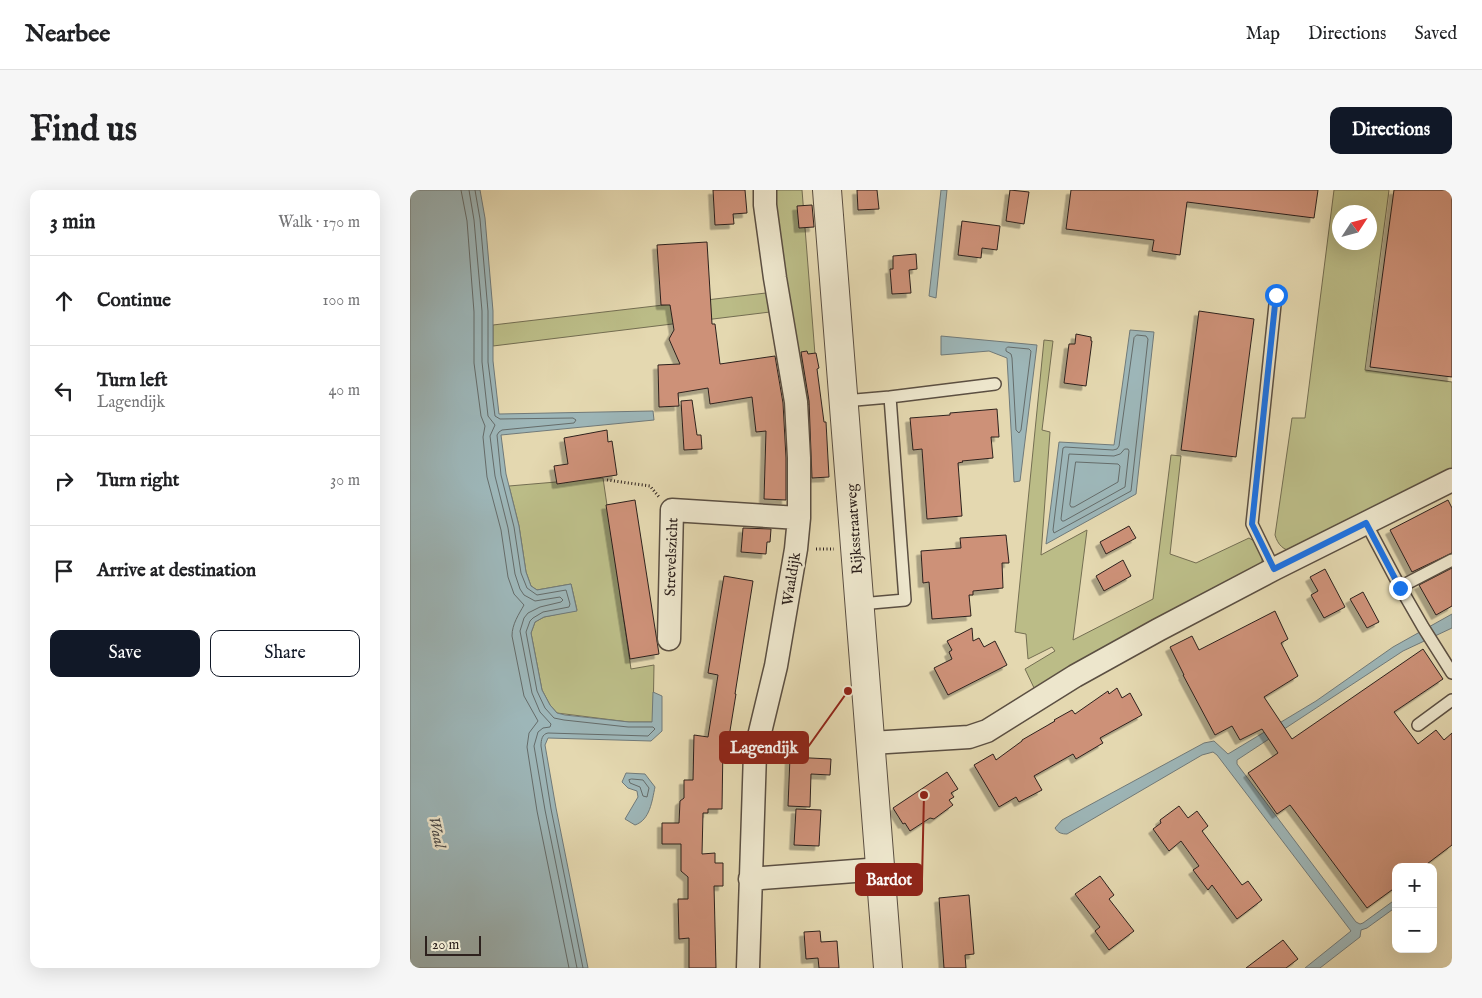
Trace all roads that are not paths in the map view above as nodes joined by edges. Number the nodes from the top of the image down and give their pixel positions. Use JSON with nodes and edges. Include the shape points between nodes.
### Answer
{"nodes":[{"id":1,"x":765,"y":190,"type":"edge"},
{"id":2,"x":827,"y":190,"type":"edge"},
{"id":3,"x":1276,"y":295,"type":"dead end"},
{"id":4,"x":995,"y":384,"type":"dead end"},
{"id":5,"x":890,"y":397,"type":"junction"},
{"id":6,"x":844,"y":401,"type":"junction"},
{"id":7,"x":1452,"y":480,"type":"edge"},
{"id":8,"x":798,"y":518,"type":"junction"},
{"id":9,"x":1366,"y":523,"type":"junction"},
{"id":10,"x":1452,"y":560,"type":"edge"},
{"id":11,"x":1274,"y":569,"type":"junction"},
{"id":12,"x":1400,"y":588,"type":"junction"},
{"id":13,"x":860,"y":604,"type":"junction"},
{"id":14,"x":669,"y":639,"type":"dead end"},
{"id":15,"x":1452,"y":673,"type":"edge"},
{"id":16,"x":1452,"y":700,"type":"edge"},
{"id":17,"x":1418,"y":725,"type":"dead end"},
{"id":18,"x":871,"y":743,"type":"junction"},
{"id":19,"x":881,"y":869,"type":"junction"},
{"id":20,"x":750,"y":879,"type":"junction"},
{"id":21,"x":748,"y":968,"type":"edge"},
{"id":22,"x":888,"y":968,"type":"edge"}],
"edges":[{"from":1,"to":8,"type":"street","name":"Waaldijk","via":[[774,278],[796,402]]},
{"from":2,"to":6,"type":"street","name":"Rijksstraatweg"},
{"from":3,"to":11,"type":"lane","via":[[1252,524]]},
{"from":4,"to":5,"type":"lane"},
{"from":5,"to":6,"type":"lane"},
{"from":5,"to":13,"type":"lane","via":[[905,600]]},
{"from":6,"to":13,"type":"street","name":"Rijksstraatweg"},
{"from":7,"to":9,"type":"street"},
{"from":8,"to":14,"type":"street","name":"Strevelszicht","via":[[672,510]]},
{"from":8,"to":20,"type":"street","name":"Waaldijk","via":[[796,549],[776,666],[755,753]]},
{"from":9,"to":11,"type":"street"},
{"from":9,"to":12,"type":"lane"},
{"from":10,"to":12,"type":"lane"},
{"from":11,"to":18,"type":"street","via":[[1075,676],[987,730],[969,736]]},
{"from":12,"to":15,"type":"lane"},
{"from":13,"to":18,"type":"street","name":"Rijksstraatweg"},
{"from":16,"to":17,"type":"lane"},
{"from":18,"to":19,"type":"street","name":"Rijksstraatweg"},
{"from":19,"to":20,"type":"street"},
{"from":19,"to":22,"type":"street","name":"Rijksstraatweg"},
{"from":20,"to":21,"type":"street","name":"Waaldijk"}]}
